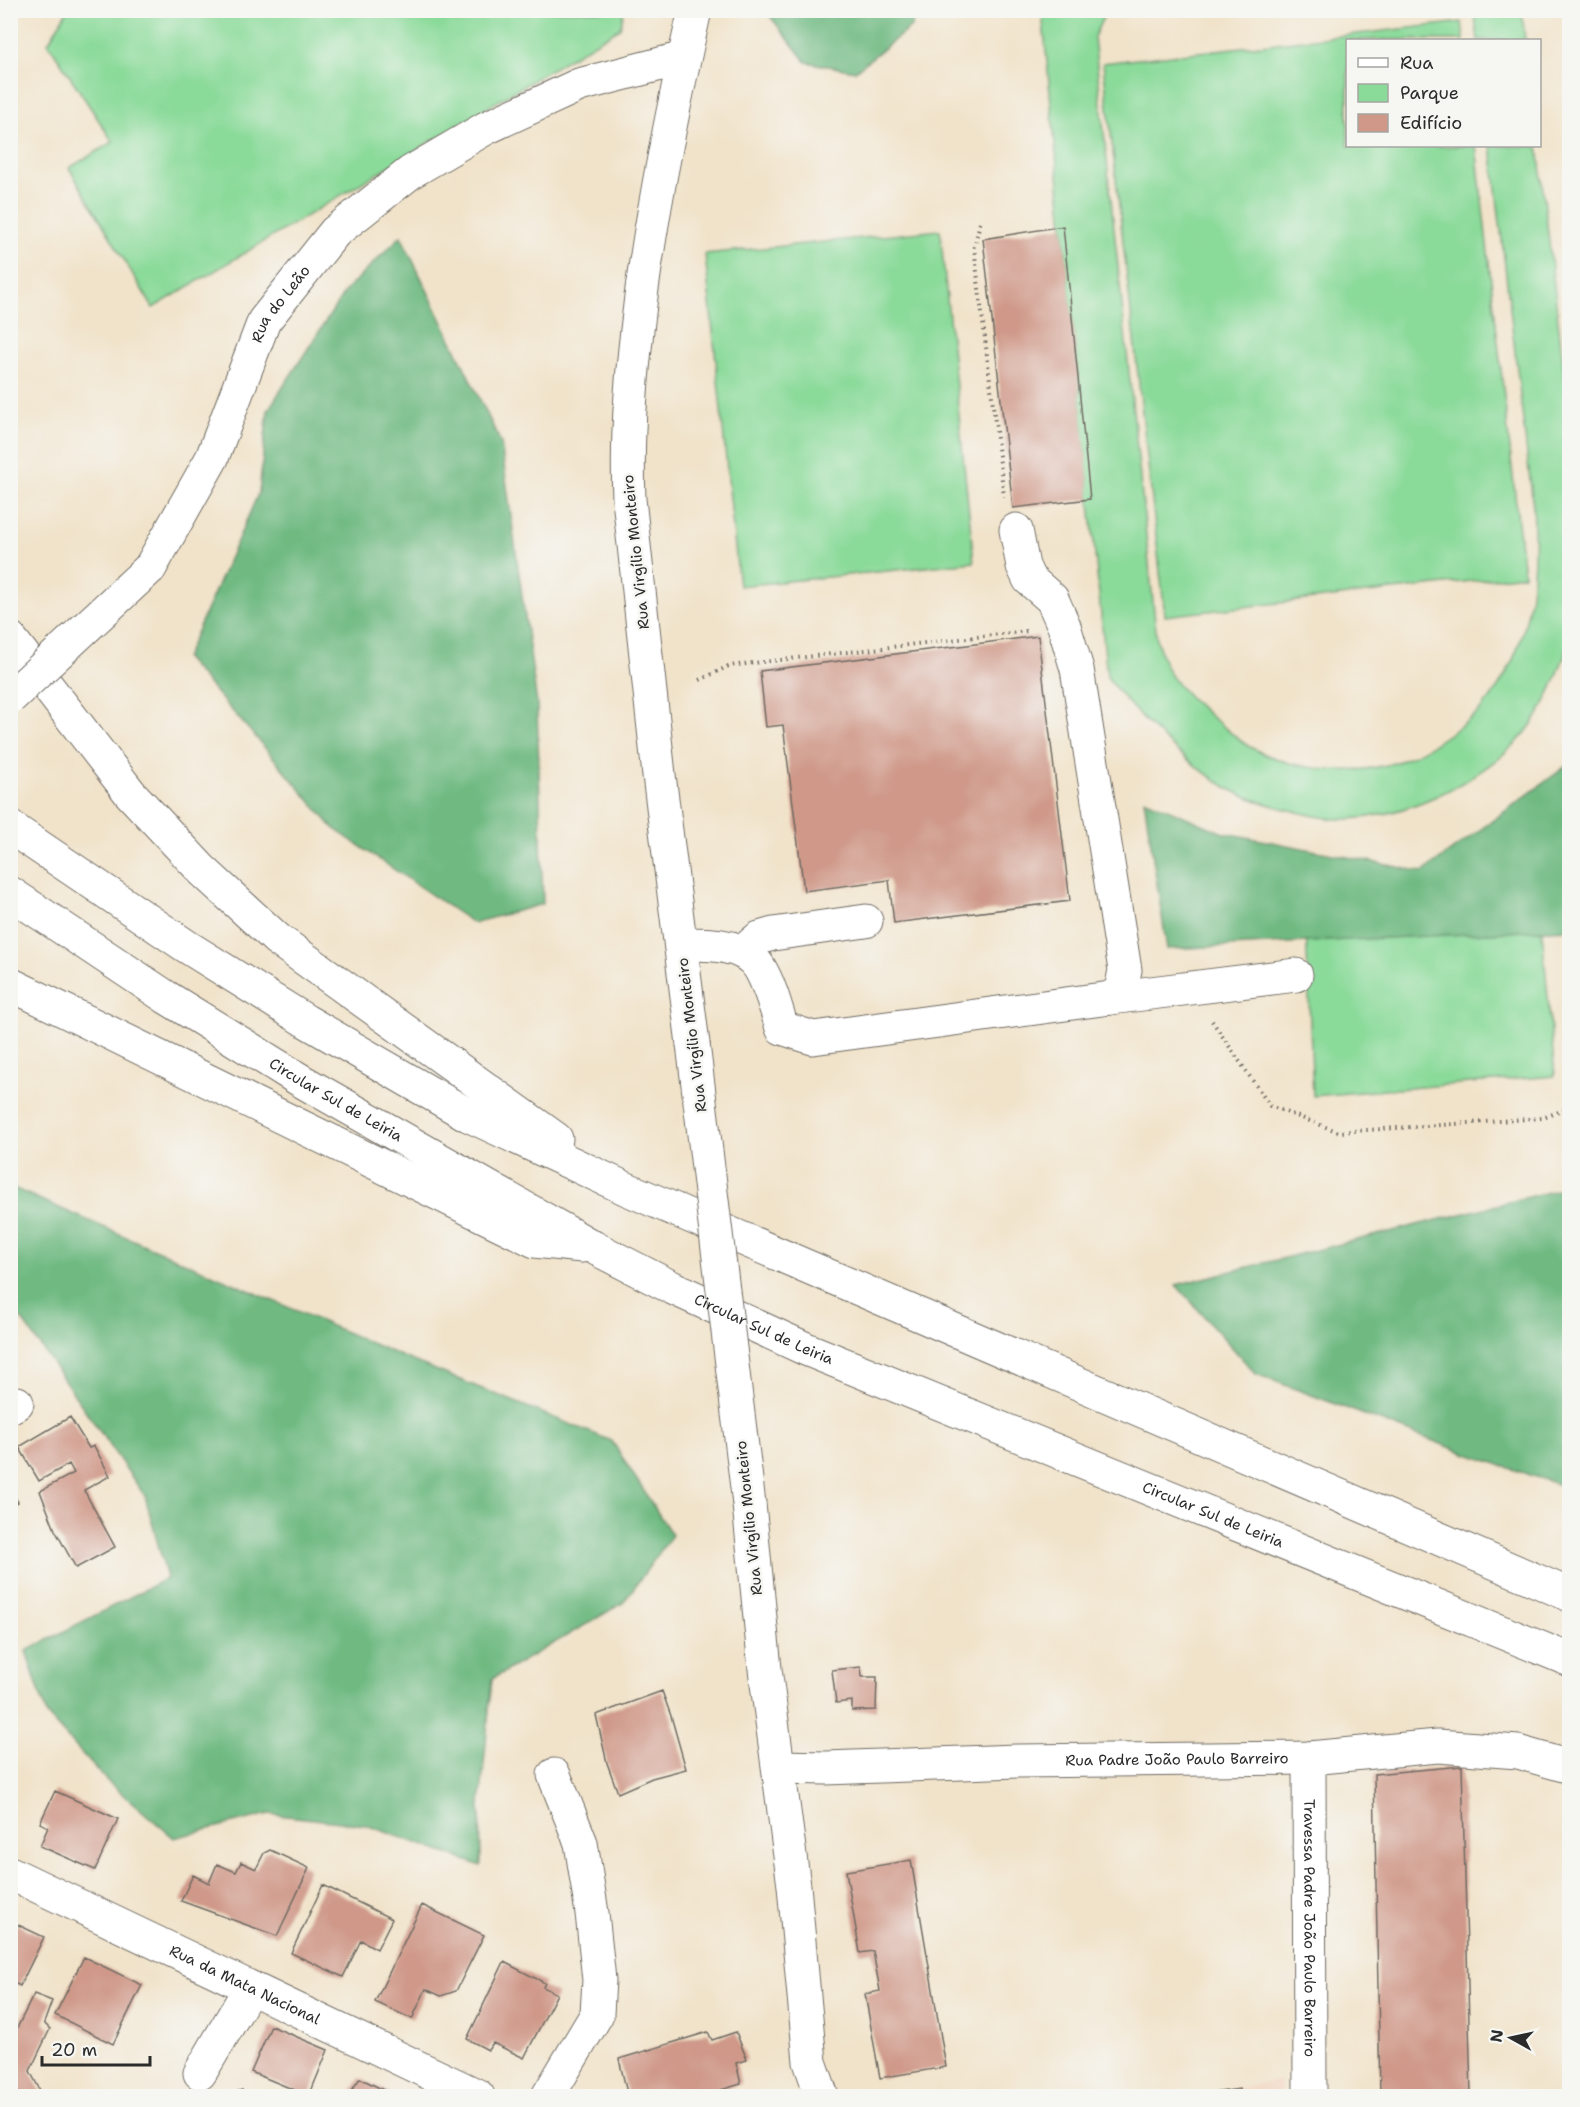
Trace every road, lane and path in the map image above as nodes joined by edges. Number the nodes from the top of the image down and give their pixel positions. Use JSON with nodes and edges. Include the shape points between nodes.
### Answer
{"nodes":[{"id":1,"x":695,"y":10,"type":"edge"},
{"id":2,"x":684,"y":58,"type":"junction"},
{"id":3,"x":980,"y":223,"type":"dead end"},
{"id":4,"x":1016,"y":530,"type":"joint"},
{"id":5,"x":1031,"y":630,"type":"dead end"},
{"id":6,"x":10,"y":638,"type":"edge"},
{"id":7,"x":700,"y":680,"type":"dead end"},
{"id":8,"x":10,"y":698,"type":"edge"},
{"id":9,"x":10,"y":827,"type":"edge"},
{"id":10,"x":10,"y":893,"type":"edge"},
{"id":11,"x":866,"y":921,"type":"dead end"},
{"id":12,"x":752,"y":944,"type":"dead end"},
{"id":13,"x":681,"y":945,"type":"junction"},
{"id":14,"x":1296,"y":975,"type":"dead end"},
{"id":15,"x":10,"y":984,"type":"edge"},
{"id":16,"x":1190,"y":988,"type":"junction"},
{"id":17,"x":1110,"y":998,"type":"junction"},
{"id":18,"x":1569,"y":1108,"type":"edge"},
{"id":19,"x":627,"y":1189,"type":"junction"},
{"id":20,"x":593,"y":1247,"type":"junction"},
{"id":21,"x":1569,"y":1595,"type":"edge"},
{"id":22,"x":1569,"y":1660,"type":"edge"},
{"id":23,"x":1309,"y":1758,"type":"junction"},
{"id":24,"x":779,"y":1767,"type":"junction"},
{"id":25,"x":1569,"y":1767,"type":"edge"},
{"id":26,"x":554,"y":1775,"type":"dead end"},
{"id":27,"x":10,"y":1873,"type":"edge"},
{"id":28,"x":250,"y":1988,"type":"junction"},
{"id":29,"x":810,"y":2062,"type":"junction"},
{"id":30,"x":200,"y":2073,"type":"dead end"},
{"id":31,"x":478,"y":2097,"type":"edge"},
{"id":32,"x":548,"y":2097,"type":"edge"},
{"id":33,"x":797,"y":2097,"type":"edge"},
{"id":34,"x":822,"y":2097,"type":"edge"},
{"id":35,"x":1310,"y":2097,"type":"edge"}],
"edges":[{"from":1,"to":2,"type":"main road","name":"Rua Virgílio Monteiro"},
{"from":2,"to":8,"type":"main road","name":"Rua do Leão","bridge":true,"via":[[579,85],[486,128],[411,172],[334,232],[264,321],[212,458],[150,568]]},
{"from":2,"to":13,"type":"main road","name":"Rua Virgílio Monteiro","via":[[659,174],[646,259],[633,360],[627,456]]},
{"from":3,"to":4,"type":"path","via":[[974,247],[1005,507],[1007,519]]},
{"from":4,"to":17,"type":"main road","via":[[1023,566],[1029,579],[1052,599],[1079,679],[1125,970],[1121,991]]},
{"from":5,"to":7,"type":"path","via":[[729,666]]},
{"from":6,"to":19,"type":"main road","via":[[130,793],[202,870],[277,939]]},
{"from":9,"to":19,"type":"main road","via":[[186,946],[306,1021],[468,1114]]},
{"from":10,"to":20,"type":"main road","name":"Circular Sul de Leiria","via":[[300,1080]]},
{"from":11,"to":12,"type":"main road","via":[[773,934]]},
{"from":13,"to":17,"type":"main road","via":[[701,943],[742,953],[758,965],[783,1028],[813,1038]]},
{"from":13,"to":24,"type":"main road","name":"Rua Virgílio Monteiro","bridge":true},
{"from":14,"to":16,"type":"main road"},
{"from":15,"to":20,"type":"main road","via":[[534,1241]]},
{"from":16,"to":17,"type":"main road"},
{"from":16,"to":18,"type":"path","via":[[1270,1106],[1339,1132],[1542,1118]]},
{"from":19,"to":21,"type":"main road"},
{"from":20,"to":22,"type":"main road","name":"Circular Sul de Leiria","via":[[806,1349]]},
{"from":23,"to":24,"type":"main road","name":"Rua Padre João Paulo Barreiro"},
{"from":23,"to":25,"type":"main road","name":"Rua Padre João Paulo Barreiro","via":[[1437,1746],[1518,1752]]},
{"from":23,"to":35,"type":"main road","name":"Travessa Padre João Paulo Barreiro"},
{"from":24,"to":29,"type":"main road","name":"Rua Virgílio Monteiro"},
{"from":26,"to":32,"type":"main road","via":[[581,1843],[599,1980],[597,2013]]},
{"from":27,"to":28,"type":"main road","name":"Rua da Mata Nacional"},
{"from":28,"to":30,"type":"main road"},
{"from":28,"to":31,"type":"main road","name":"Rua da Mata Nacional"},
{"from":29,"to":33,"type":"main road","name":"Rua Virgílio Monteiro"},
{"from":29,"to":34,"type":"main road","name":"Rua Virgílio Monteiro"}]}
